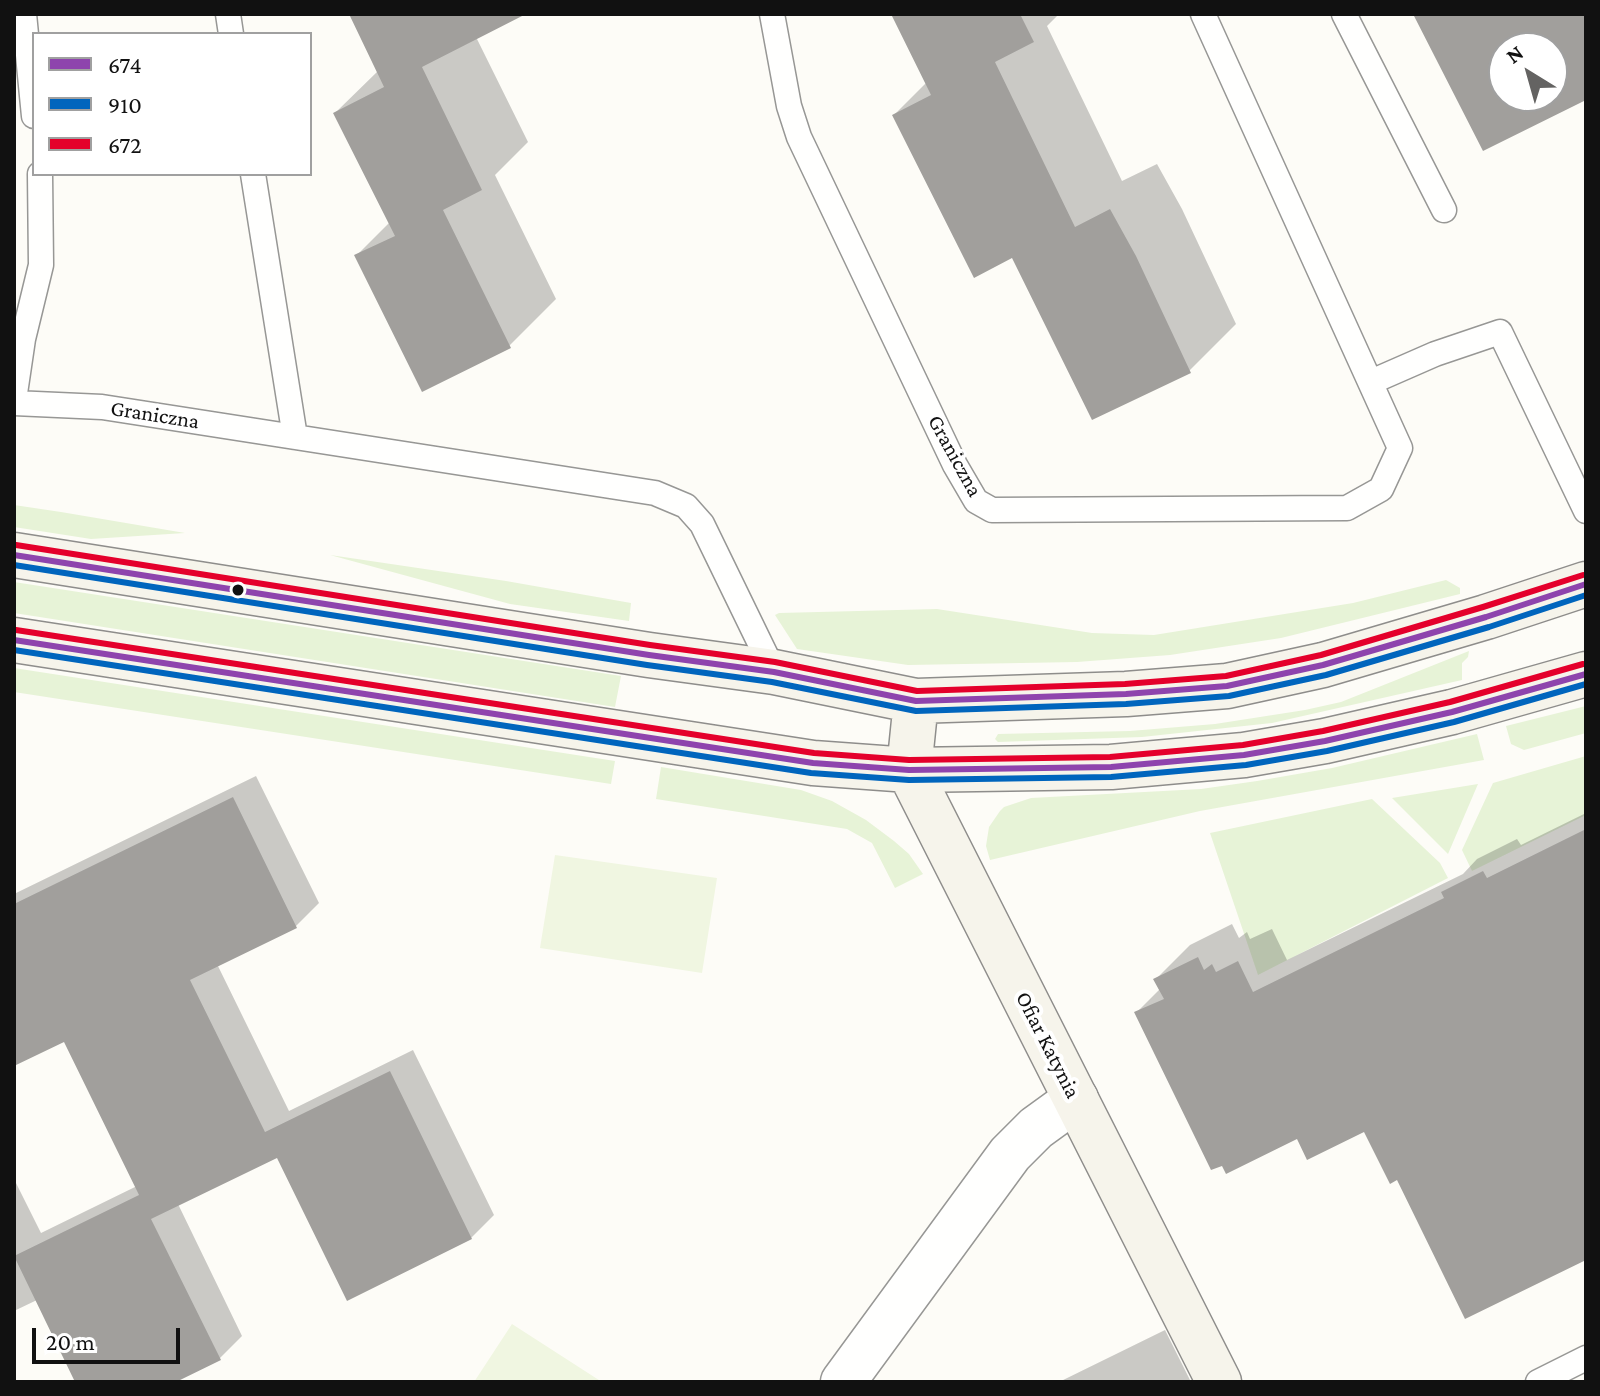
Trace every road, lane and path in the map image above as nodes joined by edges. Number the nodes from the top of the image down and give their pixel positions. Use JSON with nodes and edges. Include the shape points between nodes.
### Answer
{"nodes":[{"id":1,"x":24,"y":14,"type":"edge"},
{"id":2,"x":772,"y":14,"type":"edge"},
{"id":3,"x":1203,"y":14,"type":"edge"},
{"id":4,"x":1344,"y":14,"type":"edge"},
{"id":5,"x":32,"y":96,"type":"edge"},
{"id":6,"x":40,"y":176,"type":"edge"},
{"id":7,"x":253,"y":176,"type":"edge"},
{"id":8,"x":1444,"y":210,"type":"dead end"},
{"id":9,"x":1371,"y":382,"type":"junction"},
{"id":10,"x":14,"y":401,"type":"edge"},
{"id":11,"x":295,"y":437,"type":"junction"},
{"id":12,"x":1586,"y":511,"type":"edge"},
{"id":13,"x":14,"y":555,"type":"edge"},
{"id":14,"x":1586,"y":584,"type":"edge"},
{"id":15,"x":14,"y":640,"type":"edge"},
{"id":16,"x":774,"y":672,"type":"junction"},
{"id":17,"x":1586,"y":674,"type":"edge"},
{"id":18,"x":916,"y":701,"type":"junction"},
{"id":19,"x":909,"y":770,"type":"junction"},
{"id":20,"x":1076,"y":1099,"type":"junction"},
{"id":21,"x":1586,"y":1358,"type":"edge"},
{"id":22,"x":843,"y":1382,"type":"edge"},
{"id":23,"x":1219,"y":1382,"type":"edge"},
{"id":24,"x":1538,"y":1382,"type":"edge"}],
"edges":[{"from":1,"to":5,"type":"lane"},
{"from":2,"to":9,"type":"lane","name":"Graniczna","via":[[799,137],[976,501],[992,510],[1347,508],[1381,489],[1400,448]]},
{"from":3,"to":9,"type":"lane","name":"Graniczna"},
{"from":4,"to":8,"type":"lane"},
{"from":6,"to":10,"type":"lane","name":"Graniczna","via":[[41,265]]},
{"from":7,"to":11,"type":"lane"},
{"from":9,"to":12,"type":"lane","via":[[1500,332]]},
{"from":10,"to":11,"type":"lane","name":"Graniczna","via":[[102,407]]},
{"from":11,"to":16,"type":"lane","name":"Graniczna","via":[[655,493],[686,506],[702,524]]},
{"from":13,"to":16,"type":"street"},
{"from":14,"to":18,"type":"street","via":[[1323,665],[1227,686]]},
{"from":15,"to":19,"type":"street","via":[[813,763]]},
{"from":16,"to":18,"type":"street"},
{"from":17,"to":19,"type":"street","via":[[1452,712],[1244,755],[1111,767]]},
{"from":18,"to":19,"type":"street"},
{"from":19,"to":20,"type":"street","name":"Ofiar Katynia"},
{"from":20,"to":22,"type":"street","via":[[1010,1154]]},
{"from":20,"to":23,"type":"street","name":"Ofiar Katynia"},
{"from":21,"to":24,"type":"lane"}]}
